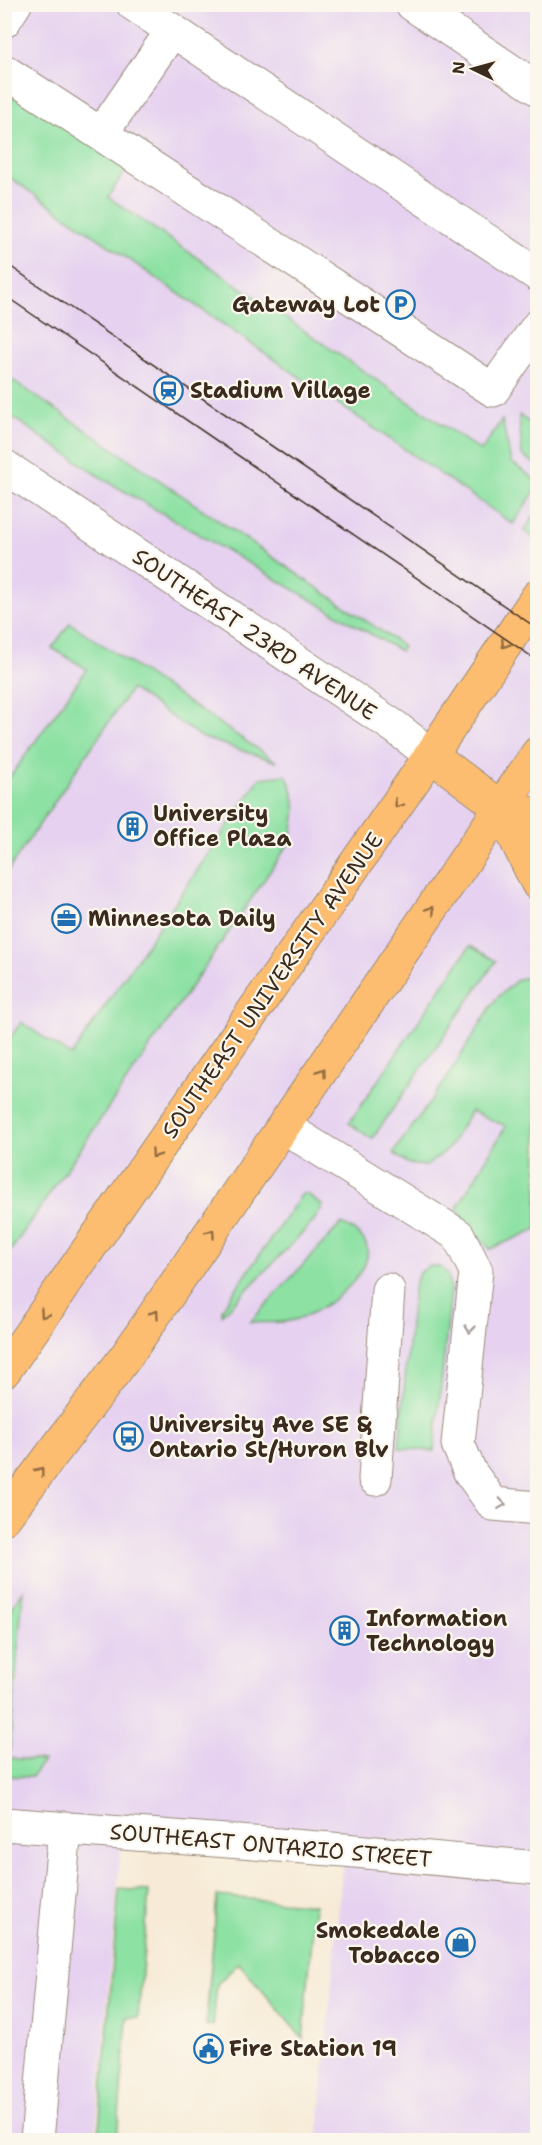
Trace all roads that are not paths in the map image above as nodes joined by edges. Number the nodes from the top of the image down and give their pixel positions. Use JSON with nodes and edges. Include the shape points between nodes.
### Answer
{"nodes":[{"id":1,"x":15,"y":4,"type":"edge"},
{"id":2,"x":133,"y":4,"type":"edge"},
{"id":3,"x":412,"y":4,"type":"edge"},
{"id":4,"x":4,"y":21,"type":"edge"},
{"id":5,"x":172,"y":32,"type":"junction"},
{"id":6,"x":4,"y":71,"type":"edge"},
{"id":7,"x":537,"y":89,"type":"edge"},
{"id":8,"x":102,"y":133,"type":"junction"},
{"id":9,"x":537,"y":275,"type":"edge"},
{"id":10,"x":537,"y":326,"type":"edge"},
{"id":11,"x":4,"y":466,"type":"edge"},
{"id":12,"x":537,"y":596,"type":"edge"},
{"id":13,"x":537,"y":753,"type":"edge"},
{"id":14,"x":431,"y":755,"type":"junction"},
{"id":15,"x":500,"y":807,"type":"junction"},
{"id":16,"x":537,"y":815,"type":"edge"},
{"id":17,"x":537,"y":884,"type":"edge"},
{"id":18,"x":285,"y":1127,"type":"junction"},
{"id":19,"x":388,"y":1290,"type":"dead end"},
{"id":20,"x":4,"y":1371,"type":"edge"},
{"id":21,"x":375,"y":1479,"type":"dead end"},
{"id":22,"x":537,"y":1508,"type":"edge"},
{"id":23,"x":4,"y":1518,"type":"edge"},
{"id":24,"x":4,"y":1824,"type":"edge"},
{"id":25,"x":65,"y":1828,"type":"junction"},
{"id":26,"x":537,"y":1868,"type":"edge"},
{"id":27,"x":37,"y":2140,"type":"edge"}],
"edges":[{"from":1,"to":4,"type":"street"},
{"from":2,"to":5,"type":"street"},
{"from":3,"to":7,"type":"street"},
{"from":5,"to":8,"type":"street"},
{"from":5,"to":9,"type":"street"},
{"from":6,"to":8,"type":"street"},
{"from":8,"to":10,"type":"street","via":[[493,390]]},
{"from":11,"to":14,"type":"street","name":"SOUTHEAST 23RD AVENUE","via":[[395,727]]},
{"from":12,"to":14,"type":"main road","name":"SOUTHEAST UNIVERSITY AVENUE","one_way":true},
{"from":13,"to":15,"type":"main road"},
{"from":14,"to":15,"type":"main road","name":"SOUTHEAST 23RD AVENUE"},
{"from":14,"to":20,"type":"main road","name":"SOUTHEAST UNIVERSITY AVENUE","one_way":true},
{"from":15,"to":16,"type":"main road"},
{"from":15,"to":17,"type":"main road"},
{"from":18,"to":15,"type":"main road","one_way":true},
{"from":18,"to":22,"type":"street","one_way":true,"via":[[458,1235],[476,1271],[458,1444],[470,1472],[493,1504]]},
{"from":23,"to":18,"type":"main road","one_way":true,"via":[[127,1354]]},
{"from":19,"to":21,"type":"street"},
{"from":24,"to":25,"type":"street","name":"SOUTHEAST ONTARIO STREET"},
{"from":25,"to":26,"type":"street","name":"SOUTHEAST ONTARIO STREET"},
{"from":25,"to":27,"type":"street"}]}
